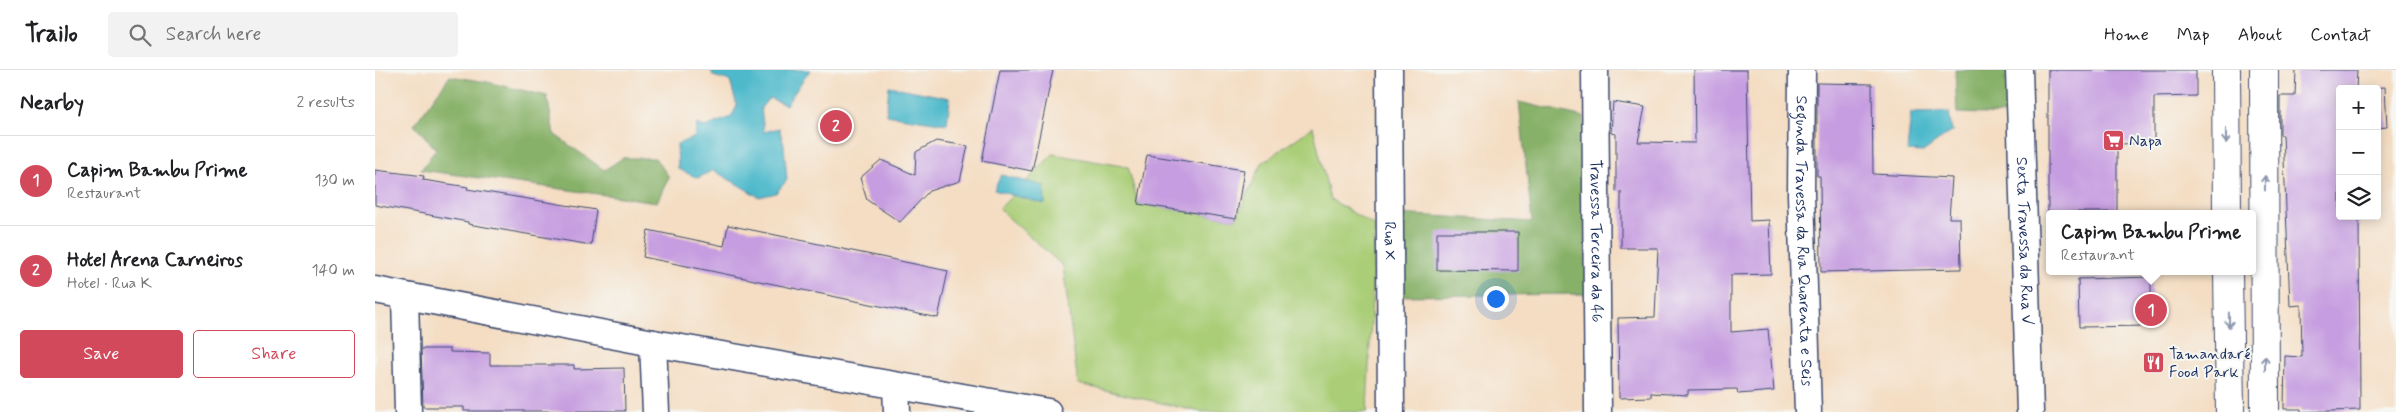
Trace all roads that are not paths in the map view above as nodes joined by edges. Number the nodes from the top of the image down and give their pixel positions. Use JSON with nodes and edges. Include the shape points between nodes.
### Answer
{"nodes":[{"id":1,"x":1389,"y":70,"type":"edge"},
{"id":2,"x":1595,"y":70,"type":"edge"},
{"id":3,"x":1802,"y":70,"type":"edge"},
{"id":4,"x":2019,"y":70,"type":"edge"},
{"id":5,"x":2226,"y":82,"type":"edge"},
{"id":6,"x":2264,"y":82,"type":"edge"},
{"id":7,"x":2227,"y":210,"type":"edge"},
{"id":8,"x":2228,"y":275,"type":"edge"},
{"id":9,"x":375,"y":290,"type":"edge"},
{"id":10,"x":405,"y":296,"type":"junction"},
{"id":11,"x":653,"y":342,"type":"junction"},
{"id":12,"x":896,"y":386,"type":"junction"},
{"id":13,"x":408,"y":412,"type":"edge"},
{"id":14,"x":656,"y":412,"type":"edge"},
{"id":15,"x":897,"y":412,"type":"edge"},
{"id":16,"x":1048,"y":412,"type":"edge"},
{"id":17,"x":1391,"y":412,"type":"edge"},
{"id":18,"x":1598,"y":412,"type":"edge"},
{"id":19,"x":1808,"y":412,"type":"edge"},
{"id":20,"x":2030,"y":412,"type":"edge"},
{"id":21,"x":2230,"y":412,"type":"edge"},
{"id":22,"x":2265,"y":412,"type":"edge"}],
"edges":[{"from":1,"to":17,"type":"street","name":"Rua X"},
{"from":2,"to":18,"type":"street","name":"Travessa Terceira da 46"},
{"from":3,"to":19,"type":"street","name":"Segunda Travessa da Rua Quarenta e Seis","via":[[1801,194]]},
{"from":4,"to":20,"type":"street","name":"Sexta Travessa da Rua V"},
{"from":5,"to":6,"type":"main road"},
{"from":5,"to":7,"type":"main road","one_way":true},
{"from":22,"to":6,"type":"main road","one_way":true},
{"from":8,"to":21,"type":"main road","one_way":true},
{"from":9,"to":10,"type":"street"},
{"from":10,"to":11,"type":"street"},
{"from":10,"to":13,"type":"street"},
{"from":11,"to":12,"type":"street"},
{"from":11,"to":14,"type":"street"},
{"from":12,"to":15,"type":"street"},
{"from":12,"to":16,"type":"street"}]}
